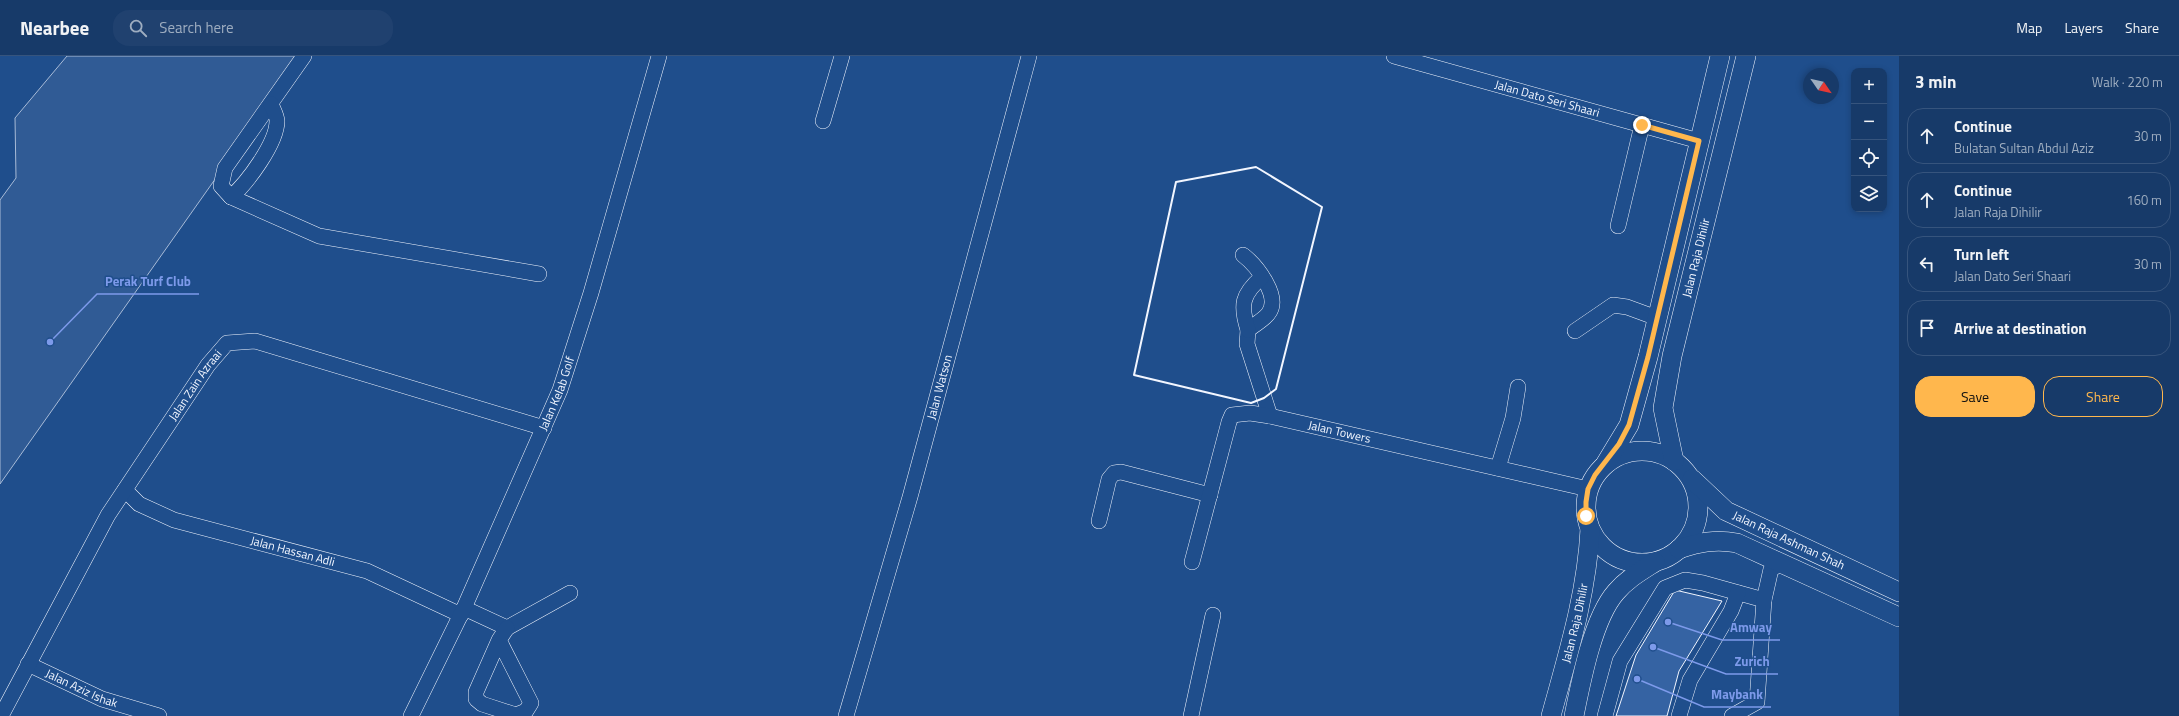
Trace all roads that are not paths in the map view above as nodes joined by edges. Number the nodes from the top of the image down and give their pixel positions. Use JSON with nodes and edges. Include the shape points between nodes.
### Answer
{"nodes":[{"id":1,"x":304,"y":56,"type":"edge"},
{"id":2,"x":659,"y":56,"type":"edge"},
{"id":3,"x":842,"y":56,"type":"edge"},
{"id":4,"x":1028,"y":56,"type":"edge"},
{"id":5,"x":1394,"y":56,"type":"edge"},
{"id":6,"x":1720,"y":56,"type":"edge"},
{"id":7,"x":1746,"y":56,"type":"edge"},
{"id":8,"x":271,"y":104,"type":"junction"},
{"id":9,"x":823,"y":121,"type":"dead end"},
{"id":10,"x":1642,"y":125,"type":"junction"},
{"id":11,"x":1699,"y":141,"type":"junction"},
{"id":12,"x":231,"y":197,"type":"junction"},
{"id":13,"x":1618,"y":226,"type":"dead end"},
{"id":14,"x":1243,"y":255,"type":"dead end"},
{"id":15,"x":539,"y":274,"type":"dead end"},
{"id":16,"x":1262,"y":277,"type":"junction"},
{"id":17,"x":1658,"y":318,"type":"junction"},
{"id":18,"x":1248,"y":330,"type":"junction"},
{"id":19,"x":1575,"y":331,"type":"dead end"},
{"id":20,"x":1518,"y":388,"type":"dead end"},
{"id":21,"x":1270,"y":416,"type":"junction"},
{"id":22,"x":544,"y":428,"type":"junction"},
{"id":23,"x":1674,"y":461,"type":"junction"},
{"id":24,"x":1606,"y":463,"type":"junction"},
{"id":25,"x":1498,"y":468,"type":"junction"},
{"id":26,"x":1689,"y":475,"type":"junction"},
{"id":27,"x":1588,"y":489,"type":"junction"},
{"id":28,"x":125,"y":490,"type":"junction"},
{"id":29,"x":1210,"y":495,"type":"junction"},
{"id":30,"x":1099,"y":521,"type":"dead end"},
{"id":31,"x":1590,"y":529,"type":"junction"},
{"id":32,"x":1679,"y":549,"type":"junction"},
{"id":33,"x":1760,"y":553,"type":"junction"},
{"id":34,"x":1658,"y":560,"type":"junction"},
{"id":35,"x":1192,"y":562,"type":"dead end"},
{"id":36,"x":1786,"y":565,"type":"junction"},
{"id":37,"x":1899,"y":592,"type":"edge"},
{"id":38,"x":570,"y":593,"type":"dead end"},
{"id":39,"x":1738,"y":593,"type":"junction"},
{"id":40,"x":1764,"y":600,"type":"junction"},
{"id":41,"x":462,"y":611,"type":"junction"},
{"id":42,"x":1213,"y":615,"type":"dead end"},
{"id":43,"x":1899,"y":617,"type":"edge"},
{"id":44,"x":503,"y":634,"type":"junction"},
{"id":45,"x":28,"y":664,"type":"junction"},
{"id":46,"x":1,"y":716,"type":"edge"},
{"id":47,"x":159,"y":716,"type":"edge"},
{"id":48,"x":411,"y":716,"type":"edge"},
{"id":49,"x":846,"y":716,"type":"edge"},
{"id":50,"x":1191,"y":716,"type":"edge"},
{"id":51,"x":1551,"y":716,"type":"edge"},
{"id":52,"x":1574,"y":716,"type":"edge"},
{"id":53,"x":1605,"y":716,"type":"edge"},
{"id":54,"x":1680,"y":716,"type":"edge"},
{"id":55,"x":1732,"y":716,"type":"edge"}],
"edges":[{"from":1,"to":8,"type":"street"},
{"from":2,"to":22,"type":"street","name":"Jalan Kelab Golf","via":[[591,293],[560,390]]},
{"from":3,"to":9,"type":"street"},
{"from":4,"to":49,"type":"street","name":"Jalan Watson","via":[[910,496]]},
{"from":5,"to":10,"type":"street","name":"Jalan Dato Seri Shaari"},
{"from":6,"to":11,"type":"main road","name":"Jalan Raja Dihilir"},
{"from":7,"to":23,"type":"main road","name":"Jalan Raja Dihilir","via":[[1672,356],[1663,408]]},
{"from":8,"to":12,"type":"street","via":[[277,120],[275,135],[243,187]]},
{"from":8,"to":12,"type":"street","via":[[225,168],[221,186]]},
{"from":10,"to":11,"type":"street","name":"Jalan Dato Seri Shaari"},
{"from":10,"to":13,"type":"street"},
{"from":11,"to":17,"type":"main road","name":"Jalan Raja Dihilir"},
{"from":12,"to":15,"type":"street","via":[[319,236]]},
{"from":14,"to":16,"type":"street","via":[[1252,262]]},
{"from":16,"to":18,"type":"street","via":[[1246,293],[1243,302]]},
{"from":16,"to":18,"type":"street","via":[[1271,293],[1272,306],[1268,314]]},
{"from":17,"to":19,"type":"street","via":[[1613,305]]},
{"from":17,"to":24,"type":"main road","name":"Jalan Raja Dihilir","via":[[1629,425]]},
{"from":18,"to":21,"type":"street","via":[[1247,344]]},
{"from":20,"to":25,"type":"street","via":[[1513,418]]},
{"from":21,"to":25,"type":"street","name":"Jalan Towers"},
{"from":21,"to":29,"type":"street","name":"Jalan Towers","via":[[1232,416],[1228,422]]},
{"from":22,"to":28,"type":"street","name":"Jalan Zain Azraai","via":[[255,342],[227,343],[208,365]]},
{"from":22,"to":41,"type":"street","name":"Jalan Kelab Golf"},
{"from":23,"to":24,"type":"main road","via":[[1658,453],[1640,450],[1622,454]]},
{"from":23,"to":26,"type":"main road"},
{"from":24,"to":27,"type":"main road","via":[[1595,475]]},
{"from":25,"to":27,"type":"street","name":"Jalan Towers"},
{"from":26,"to":32,"type":"main road","via":[[1696,490],[1696,522]]},
{"from":26,"to":37,"type":"main road","name":"Jalan Raja Ashman Shah","via":[[1726,511]]},
{"from":27,"to":31,"type":"main road","via":[[1586,516]]},
{"from":28,"to":41,"type":"street","name":"Jalan Hassan Adli","via":[[140,504],[174,520],[367,571]]},
{"from":28,"to":45,"type":"street","name":"Jalan Zain Azraai","via":[[108,515]]},
{"from":29,"to":30,"type":"street","via":[[1120,472],[1114,473],[1109,479]]},
{"from":29,"to":35,"type":"street"},
{"from":31,"to":34,"type":"main road","via":[[1599,543],[1611,554],[1631,562]]},
{"from":31,"to":51,"type":"main road","name":"Jalan Raja Dihilir","via":[[1589,561],[1582,599]]},
{"from":32,"to":33,"type":"main road","name":"Jalan Raja Ashman Shah","via":[[1704,541],[1720,540],[1737,543]]},
{"from":32,"to":34,"type":"main road"},
{"from":33,"to":36,"type":"main road","name":"Jalan Raja Ashman Shah"},
{"from":33,"to":40,"type":"street"},
{"from":34,"to":52,"type":"main road","name":"Jalan Raja Dihilir","via":[[1636,574],[1616,592],[1604,612],[1593,640]]},
{"from":36,"to":40,"type":"street","via":[[1771,569]]},
{"from":36,"to":43,"type":"main road","name":"Jalan Raja Ashman Shah"},
{"from":38,"to":44,"type":"street"},
{"from":39,"to":40,"type":"street"},
{"from":39,"to":53,"type":"street","via":[[1703,582],[1685,580],[1665,588],[1620,661]]},
{"from":39,"to":54,"type":"street","via":[[1731,611],[1690,680]]},
{"from":40,"to":55,"type":"street","via":[[1757,702]]},
{"from":41,"to":44,"type":"street","name":"Jalan Hassan Adli"},
{"from":41,"to":48,"type":"street","name":"Jalan Kelab Golf"},
{"from":42,"to":50,"type":"street"},
{"from":44,"to":44,"type":"street","via":[[531,702],[526,711],[516,715],[482,704],[476,699],[476,692]]},
{"from":45,"to":46,"type":"street","name":"Jalan Zain Azraai"},
{"from":45,"to":47,"type":"street","name":"Jalan Aziz Ishak","via":[[102,699]]}]}
